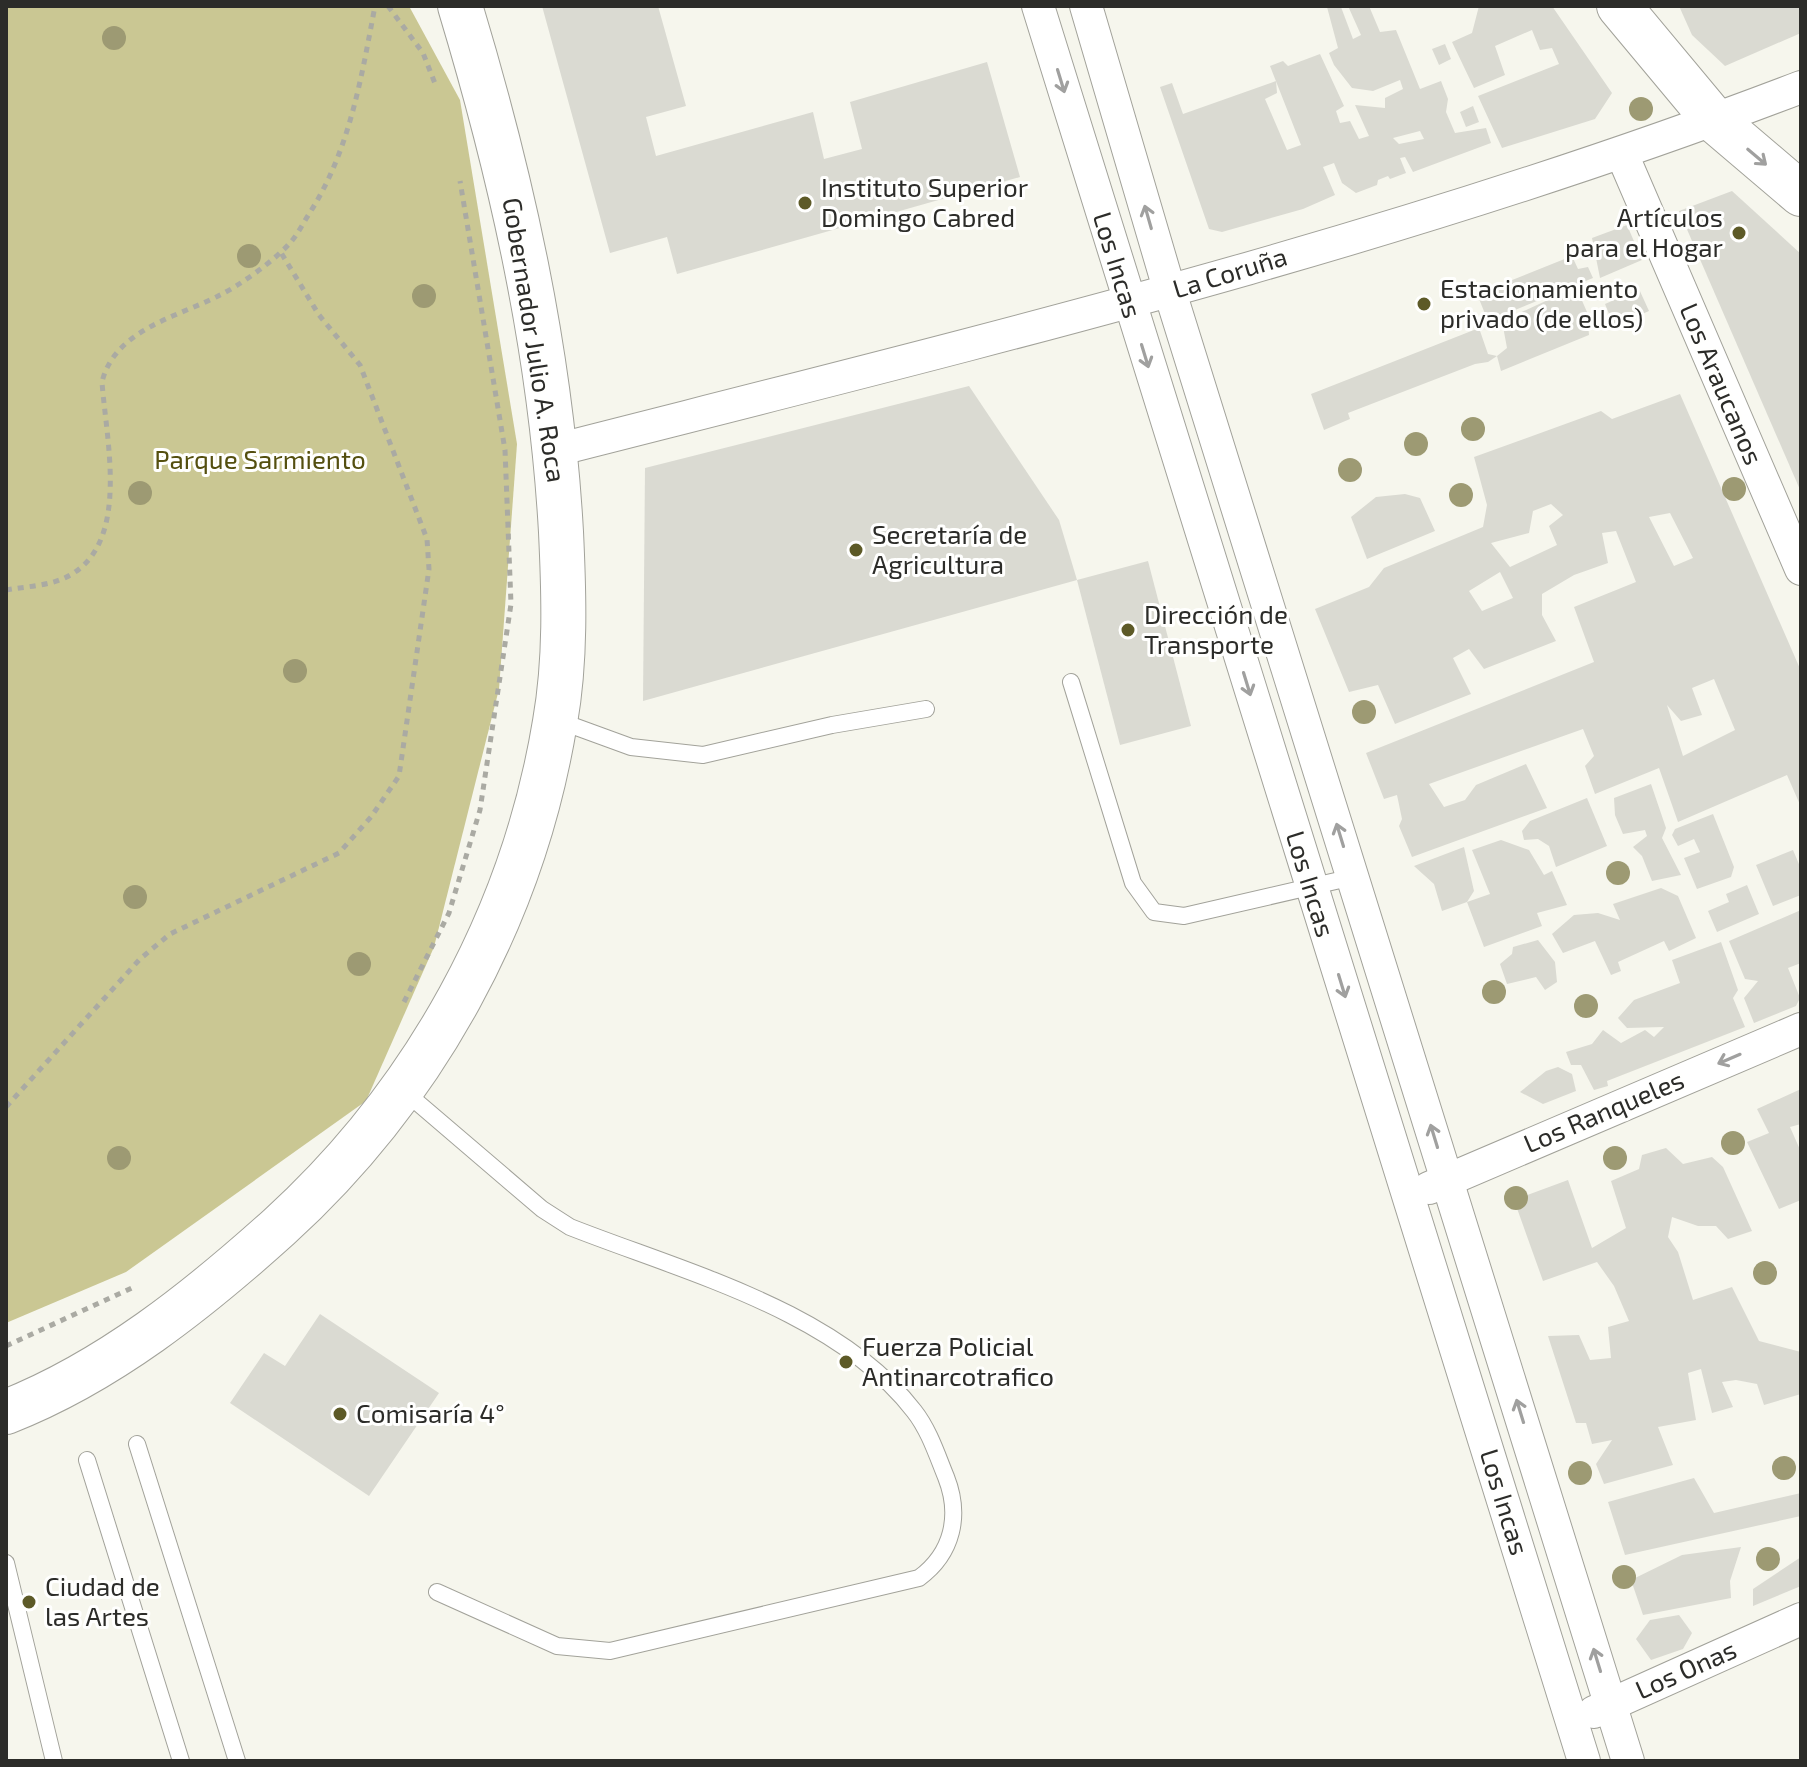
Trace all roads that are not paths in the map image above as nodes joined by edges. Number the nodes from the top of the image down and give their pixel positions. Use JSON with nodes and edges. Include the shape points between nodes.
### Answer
{"nodes":[{"id":1,"x":460,"y":6,"type":"edge"},
{"id":2,"x":1038,"y":6,"type":"edge"},
{"id":3,"x":1086,"y":6,"type":"edge"},
{"id":4,"x":1619,"y":6,"type":"edge"},
{"id":5,"x":1801,"y":87,"type":"edge"},
{"id":6,"x":1714,"y":120,"type":"junction"},
{"id":7,"x":1622,"y":154,"type":"junction"},
{"id":8,"x":1801,"y":194,"type":"edge"},
{"id":9,"x":1170,"y":292,"type":"junction"},
{"id":10,"x":1129,"y":304,"type":"junction"},
{"id":11,"x":556,"y":450,"type":"junction"},
{"id":12,"x":1801,"y":569,"type":"edge"},
{"id":13,"x":1071,"y":682,"type":"dead end"},
{"id":14,"x":926,"y":709,"type":"dead end"},
{"id":15,"x":556,"y":720,"type":"junction"},
{"id":16,"x":1353,"y":877,"type":"junction"},
{"id":17,"x":1311,"y":888,"type":"junction"},
{"id":18,"x":1801,"y":1029,"type":"edge"},
{"id":19,"x":403,"y":1090,"type":"junction"},
{"id":20,"x":1447,"y":1178,"type":"junction"},
{"id":21,"x":1408,"y":1199,"type":"junction"},
{"id":22,"x":6,"y":1412,"type":"edge"},
{"id":23,"x":137,"y":1444,"type":"dead end"},
{"id":24,"x":87,"y":1460,"type":"dead end"},
{"id":25,"x":6,"y":1563,"type":"edge"},
{"id":26,"x":437,"y":1592,"type":"dead end"},
{"id":27,"x":1801,"y":1619,"type":"edge"},
{"id":28,"x":1610,"y":1703,"type":"junction"},
{"id":29,"x":1573,"y":1724,"type":"junction"},
{"id":30,"x":54,"y":1761,"type":"edge"},
{"id":31,"x":181,"y":1761,"type":"edge"},
{"id":32,"x":237,"y":1761,"type":"edge"},
{"id":33,"x":1584,"y":1761,"type":"edge"},
{"id":34,"x":1628,"y":1761,"type":"edge"}],
"edges":[{"from":1,"to":11,"type":"main road","name":"Gobernador Julio A. Roca","via":[[496,127],[525,257]]},
{"from":2,"to":10,"type":"street","name":"Los Incas","one_way":true},
{"from":9,"to":3,"type":"street","name":"Los Incas","one_way":true},
{"from":4,"to":6,"type":"main road"},
{"from":5,"to":6,"type":"street","name":"La Coruña"},
{"from":6,"to":7,"type":"street","name":"La Coruña"},
{"from":6,"to":8,"type":"main road","one_way":true},
{"from":7,"to":9,"type":"street","name":"La Coruña"},
{"from":7,"to":12,"type":"street","name":"Los Araucanos"},
{"from":9,"to":10,"type":"street","name":"La Coruña"},
{"from":16,"to":9,"type":"street","name":"Los Incas","one_way":true},
{"from":10,"to":11,"type":"street","name":"La Coruña"},
{"from":10,"to":17,"type":"street","name":"Los Incas","one_way":true},
{"from":11,"to":15,"type":"main road","name":"Gobernador Julio A. Roca","via":[[564,590]]},
{"from":13,"to":17,"type":"lane","via":[[1133,883],[1154,912],[1184,916]]},
{"from":14,"to":15,"type":"lane","via":[[703,755],[631,747]]},
{"from":15,"to":19,"type":"main road","name":"Gobernador Julio A. Roca","via":[[517,869],[482,958],[451,1019]]},
{"from":16,"to":17,"type":"lane"},
{"from":20,"to":16,"type":"street","name":"Los Incas","one_way":true},
{"from":17,"to":21,"type":"street","name":"Los Incas","one_way":true},
{"from":18,"to":20,"type":"street","name":"Los Ranqueles","one_way":true},
{"from":19,"to":22,"type":"main road","name":"Gobernador Julio A. Roca","via":[[317,1193],[248,1256],[105,1362]]},
{"from":19,"to":26,"type":"lane","via":[[570,1227],[760,1301],[864,1358],[916,1413],[953,1496],[949,1545],[937,1565],[919,1578],[610,1651],[557,1646]]},
{"from":20,"to":21,"type":"street","name":"Los Ranqueles"},
{"from":28,"to":20,"type":"street","name":"Los Incas","one_way":true},
{"from":21,"to":29,"type":"street","name":"Los Incas"},
{"from":23,"to":32,"type":"lane"},
{"from":24,"to":31,"type":"lane"},
{"from":25,"to":30,"type":"lane"},
{"from":27,"to":28,"type":"street","name":"Los Onas"},
{"from":28,"to":29,"type":"street","name":"Los Onas"},
{"from":28,"to":34,"type":"street","name":"Los Incas"},
{"from":29,"to":33,"type":"street","name":"Los Incas"}]}
